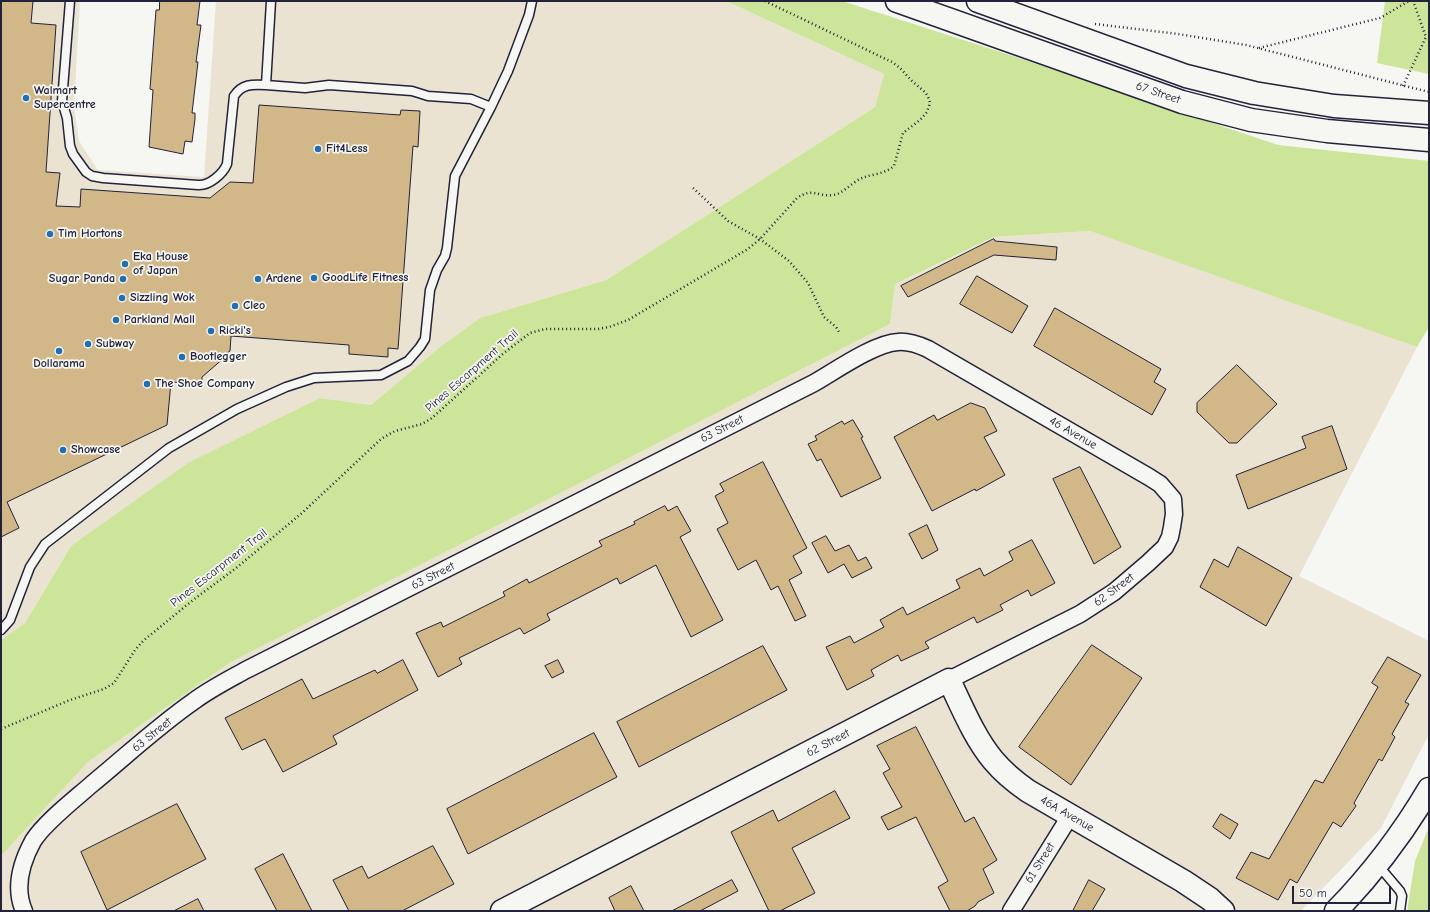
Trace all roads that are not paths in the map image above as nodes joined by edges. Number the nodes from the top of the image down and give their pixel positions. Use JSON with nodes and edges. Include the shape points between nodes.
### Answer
{"nodes":[{"id":1,"x":70,"y":1,"type":"edge"},
{"id":2,"x":272,"y":1,"type":"edge"},
{"id":3,"x":532,"y":1,"type":"edge"},
{"id":4,"x":897,"y":1,"type":"edge"},
{"id":5,"x":978,"y":1,"type":"edge"},
{"id":6,"x":266,"y":85,"type":"junction"},
{"id":7,"x":491,"y":106,"type":"junction"},
{"id":8,"x":1429,"y":113,"type":"edge"},
{"id":9,"x":1429,"y":140,"type":"edge"},
{"id":10,"x":903,"y":342,"type":"joint"},
{"id":11,"x":1148,"y":563,"type":"joint"},
{"id":12,"x":1,"y":630,"type":"edge"},
{"id":13,"x":949,"y":680,"type":"junction"},
{"id":14,"x":1429,"y":789,"type":"edge"},
{"id":15,"x":1070,"y":816,"type":"junction"},
{"id":16,"x":1377,"y":864,"type":"junction"},
{"id":17,"x":24,"y":911,"type":"edge"},
{"id":18,"x":502,"y":911,"type":"edge"},
{"id":19,"x":1011,"y":911,"type":"edge"},
{"id":20,"x":1223,"y":911,"type":"edge"},
{"id":21,"x":1336,"y":911,"type":"edge"},
{"id":22,"x":1400,"y":911,"type":"edge"}],
"edges":[{"from":1,"to":6,"type":"lane","via":[[62,101],[71,150],[86,172],[92,176],[203,186],[223,171],[228,160],[234,96],[247,85]]},
{"from":2,"to":6,"type":"lane"},
{"from":3,"to":7,"type":"lane","via":[[508,71]]},
{"from":4,"to":9,"type":"main road","name":"67 Street","via":[[1182,102],[1243,118],[1327,132]]},
{"from":5,"to":8,"type":"main road","via":[[1186,76],[1254,93],[1334,106]]},
{"from":6,"to":7,"type":"lane","via":[[305,88],[329,85],[412,92],[428,96],[471,99]]},
{"from":7,"to":12,"type":"lane","via":[[455,176],[448,248],[430,290],[426,333],[420,347],[408,361],[381,375],[314,378],[286,386],[237,409],[168,448],[45,544],[30,567],[10,620]]},
{"from":10,"to":11,"type":"street","name":"46 Avenue","via":[[928,349],[1160,484],[1173,499],[1172,528],[1165,547]]},
{"from":10,"to":17,"type":"street","name":"63 Street","via":[[879,346],[807,386],[218,685],[154,732],[70,803],[34,840],[19,882]]},
{"from":11,"to":13,"type":"street","name":"62 Street","via":[[1114,592],[1080,614]]},
{"from":13,"to":15,"type":"main road","name":"46A Avenue","via":[[976,734],[994,761],[1023,788]]},
{"from":13,"to":18,"type":"main road","name":"62 Street"},
{"from":14,"to":16,"type":"main road"},
{"from":15,"to":19,"type":"street","name":"61 Street"},
{"from":15,"to":20,"type":"main road","name":"46A Avenue","via":[[1183,881]]},
{"from":16,"to":21,"type":"main road"},
{"from":16,"to":22,"type":"lane","via":[[1400,890]]}]}
